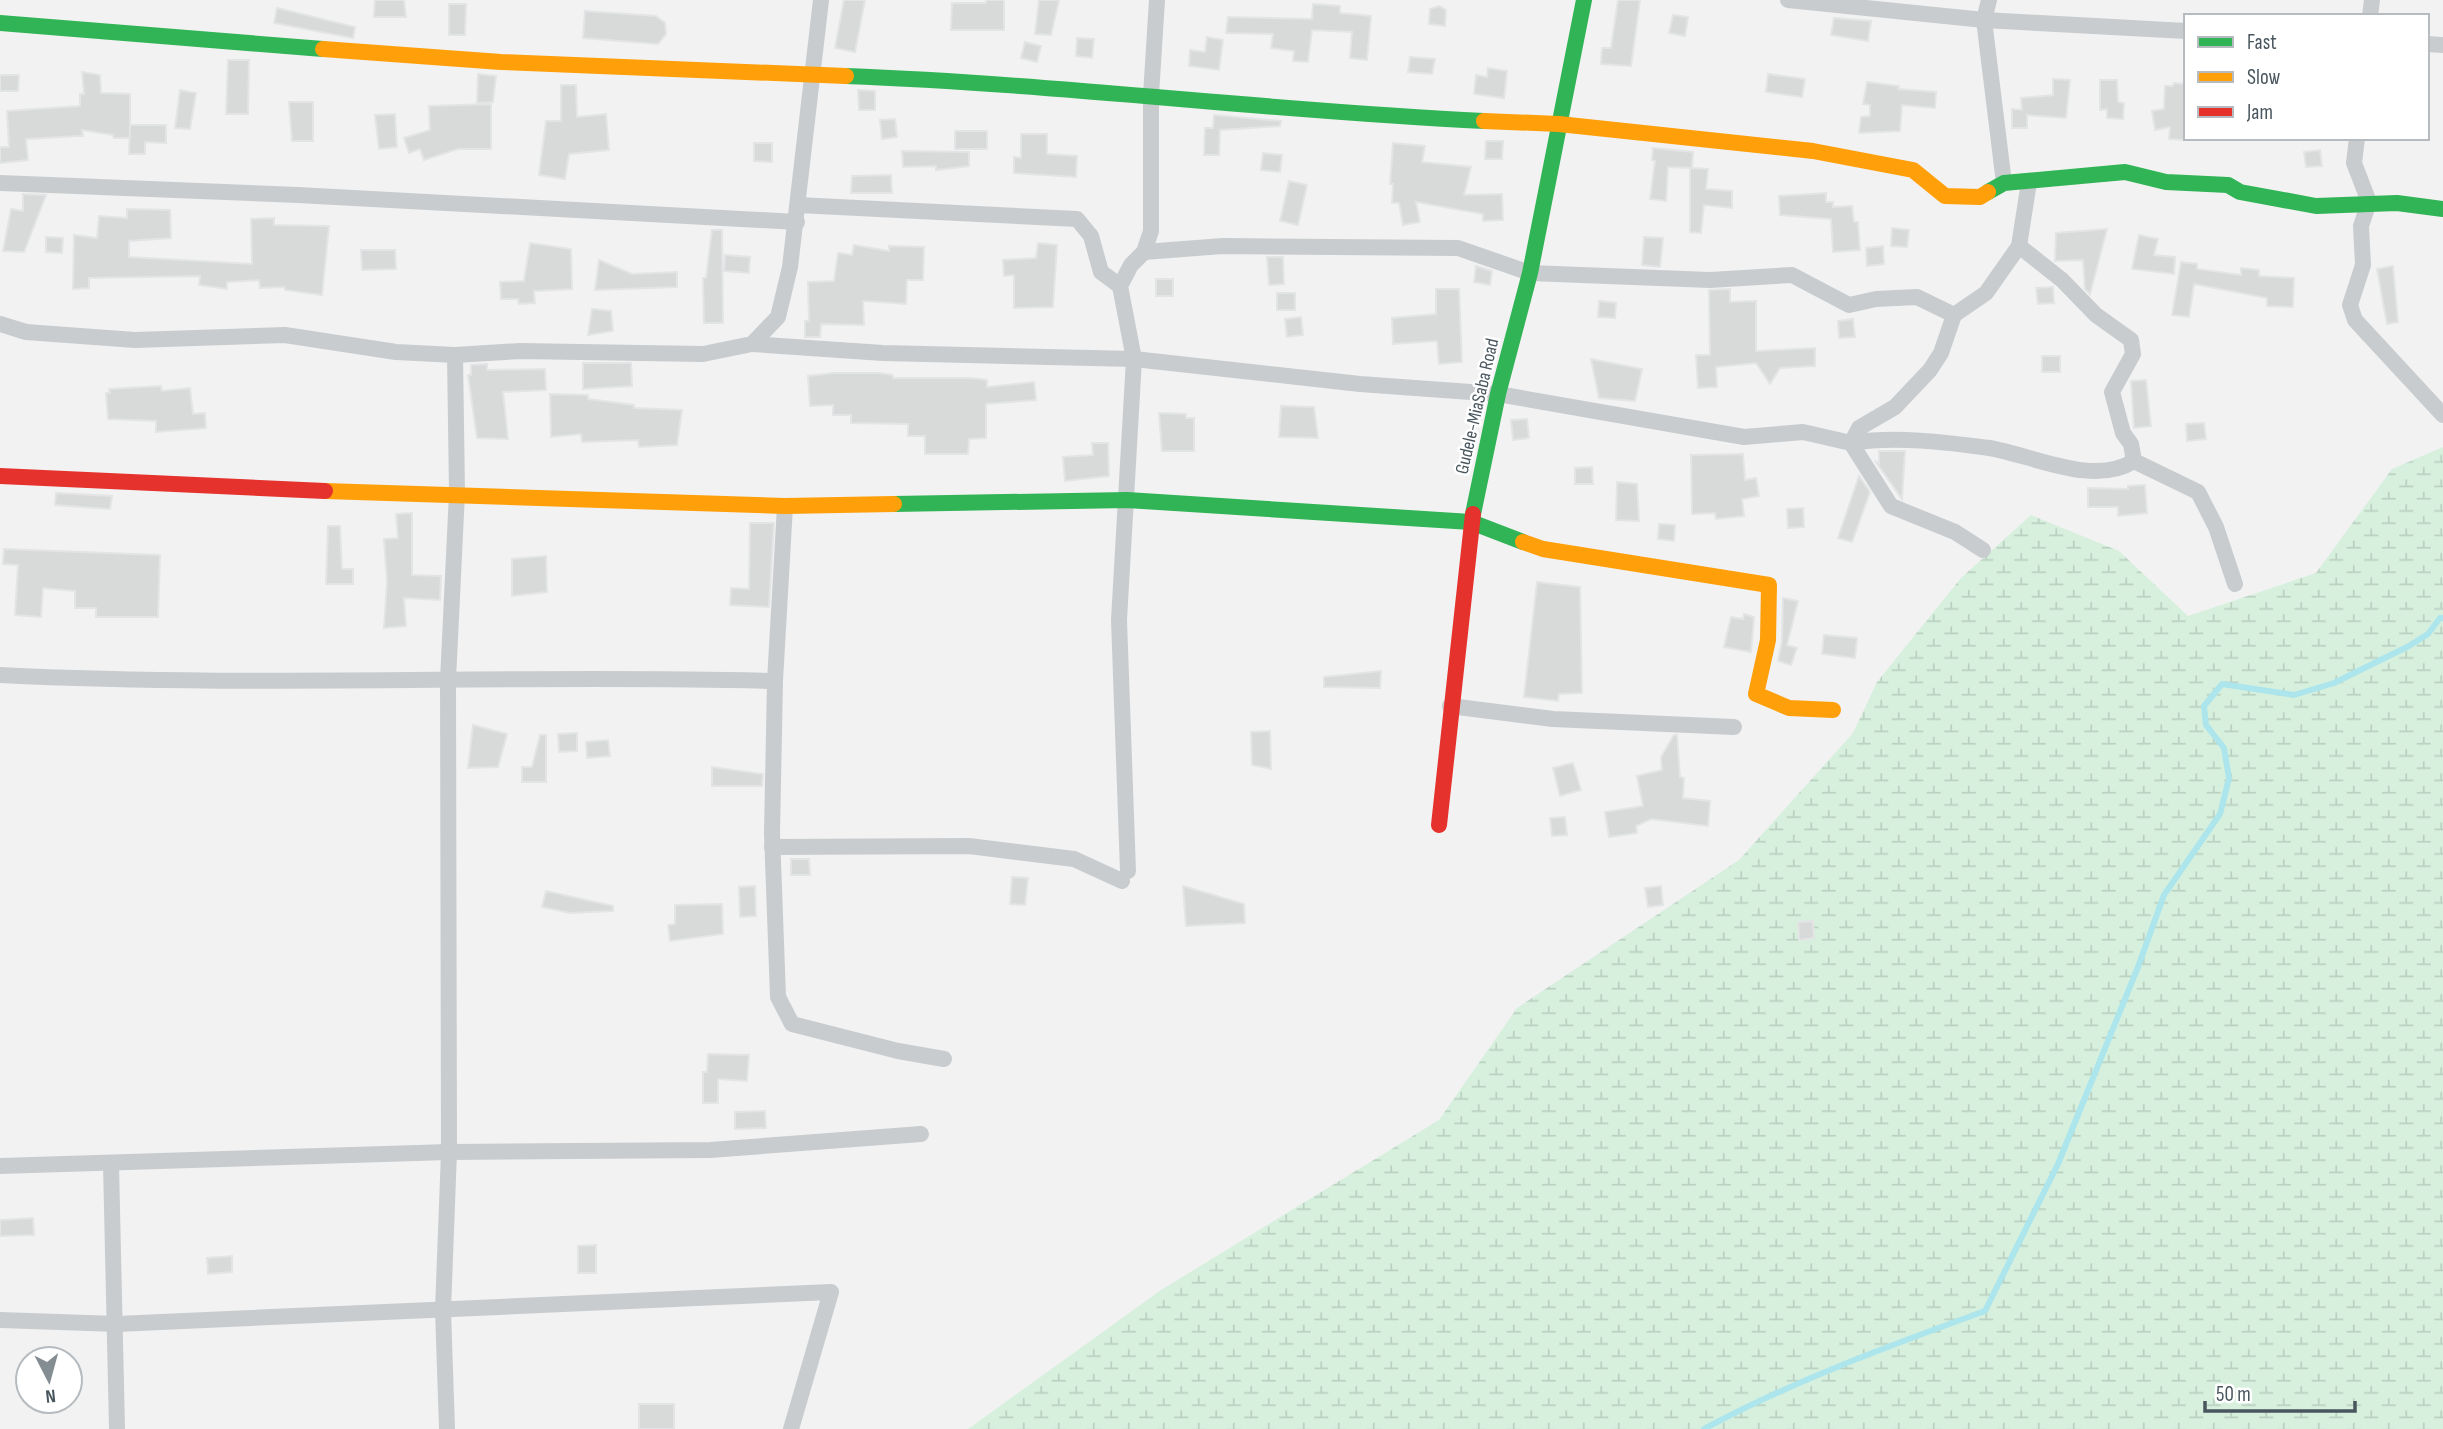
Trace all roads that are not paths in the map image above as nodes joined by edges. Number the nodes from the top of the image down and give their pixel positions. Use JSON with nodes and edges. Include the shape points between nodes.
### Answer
{"nodes":[{"id":1,"x":821,"y":0,"type":"edge"},
{"id":2,"x":1157,"y":0,"type":"edge"},
{"id":3,"x":1584,"y":0,"type":"edge"},
{"id":4,"x":1788,"y":0,"type":"edge"},
{"id":5,"x":1989,"y":0,"type":"edge"},
{"id":6,"x":1984,"y":20,"type":"junction"},
{"id":7,"x":0,"y":23,"type":"edge"},
{"id":8,"x":2184,"y":31,"type":"edge"},
{"id":9,"x":811,"y":75,"type":"junction"},
{"id":10,"x":1151,"y":95,"type":"junction"},
{"id":11,"x":1559,"y":124,"type":"junction"},
{"id":12,"x":2357,"y":140,"type":"edge"},
{"id":13,"x":2029,"y":182,"type":"junction"},
{"id":14,"x":0,"y":183,"type":"edge"},
{"id":15,"x":2004,"y":183,"type":"junction"},
{"id":16,"x":2369,"y":202,"type":"junction"},
{"id":17,"x":2443,"y":209,"type":"edge"},
{"id":18,"x":797,"y":214,"type":"junction"},
{"id":19,"x":2019,"y":246,"type":"junction"},
{"id":20,"x":1144,"y":252,"type":"junction"},
{"id":21,"x":1530,"y":273,"type":"junction"},
{"id":22,"x":1120,"y":286,"type":"junction"},
{"id":23,"x":1954,"y":315,"type":"junction"},
{"id":24,"x":0,"y":324,"type":"edge"},
{"id":25,"x":752,"y":344,"type":"junction"},
{"id":26,"x":455,"y":355,"type":"junction"},
{"id":27,"x":1134,"y":359,"type":"junction"},
{"id":28,"x":1498,"y":394,"type":"junction"},
{"id":29,"x":2443,"y":415,"type":"edge"},
{"id":30,"x":1851,"y":443,"type":"junction"},
{"id":31,"x":2134,"y":461,"type":"junction"},
{"id":32,"x":0,"y":476,"type":"edge"},
{"id":33,"x":457,"y":493,"type":"junction"},
{"id":34,"x":1127,"y":500,"type":"junction"},
{"id":35,"x":785,"y":506,"type":"junction"},
{"id":36,"x":1471,"y":523,"type":"junction"},
{"id":37,"x":1983,"y":550,"type":"dead end"},
{"id":38,"x":2235,"y":584,"type":"dead end"},
{"id":39,"x":0,"y":675,"type":"edge"},
{"id":40,"x":448,"y":680,"type":"junction"},
{"id":41,"x":775,"y":681,"type":"junction"},
{"id":42,"x":1450,"y":706,"type":"junction"},
{"id":43,"x":1833,"y":710,"type":"dead end"},
{"id":44,"x":1734,"y":727,"type":"dead end"},
{"id":45,"x":1439,"y":825,"type":"dead end"},
{"id":46,"x":772,"y":847,"type":"junction"},
{"id":47,"x":944,"y":1059,"type":"dead end"},
{"id":48,"x":921,"y":1134,"type":"dead end"},
{"id":49,"x":449,"y":1152,"type":"junction"},
{"id":50,"x":111,"y":1164,"type":"junction"},
{"id":51,"x":0,"y":1166,"type":"edge"},
{"id":52,"x":443,"y":1310,"type":"junction"},
{"id":53,"x":0,"y":1320,"type":"edge"},
{"id":54,"x":117,"y":1324,"type":"junction"},
{"id":55,"x":117,"y":1429,"type":"edge"},
{"id":56,"x":447,"y":1429,"type":"edge"},
{"id":57,"x":791,"y":1429,"type":"edge"}],
"edges":[{"from":1,"to":9,"type":"street"},
{"from":2,"to":10,"type":"street"},
{"from":3,"to":11,"type":"street","name":"Gudele-MiaSaba Road"},
{"from":4,"to":6,"type":"street"},
{"from":5,"to":6,"type":"street"},
{"from":6,"to":8,"type":"street"},
{"from":6,"to":15,"type":"street"},
{"from":7,"to":9,"type":"street","via":[[500,62]]},
{"from":9,"to":10,"type":"street","via":[[977,81]]},
{"from":9,"to":18,"type":"street"},
{"from":10,"to":11,"type":"street","via":[[1384,116]]},
{"from":10,"to":20,"type":"street","via":[[1151,231]]},
{"from":11,"to":15,"type":"street","via":[[1813,151],[1913,170],[1945,196],[1980,197]]},
{"from":11,"to":21,"type":"street","name":"Gudele-MiaSaba Road"},
{"from":12,"to":16,"type":"street","via":[[2354,163]]},
{"from":13,"to":15,"type":"street"},
{"from":13,"to":16,"type":"street","via":[[2125,172],[2166,182],[2228,185],[2240,192],[2316,206]]},
{"from":13,"to":19,"type":"street"},
{"from":14,"to":18,"type":"street"},
{"from":16,"to":17,"type":"street"},
{"from":16,"to":29,"type":"street","via":[[2361,226],[2363,265],[2350,305],[2355,320]]},
{"from":18,"to":22,"type":"street","via":[[1077,219],[1091,236],[1101,272]]},
{"from":18,"to":25,"type":"street","via":[[778,317]]},
{"from":19,"to":23,"type":"street","via":[[1986,293]]},
{"from":19,"to":31,"type":"street","via":[[2062,280],[2096,316],[2130,340],[2133,354],[2112,392]]},
{"from":20,"to":21,"type":"street","via":[[1223,246],[1458,248]]},
{"from":20,"to":22,"type":"street"},
{"from":21,"to":23,"type":"street","via":[[1710,280],[1792,275],[1849,306],[1917,297]]},
{"from":21,"to":28,"type":"street","name":"Gudele-MiaSaba Road"},
{"from":22,"to":27,"type":"street"},
{"from":23,"to":30,"type":"street","via":[[1930,370],[1895,407],[1858,428]]},
{"from":24,"to":26,"type":"street","via":[[26,332],[135,340],[285,335],[396,352]]},
{"from":25,"to":26,"type":"street","via":[[703,354],[520,351]]},
{"from":25,"to":27,"type":"street","via":[[883,353]]},
{"from":26,"to":33,"type":"street"},
{"from":27,"to":28,"type":"street"},
{"from":27,"to":34,"type":"street"},
{"from":28,"to":30,"type":"street","via":[[1744,437],[1803,432]]},
{"from":28,"to":36,"type":"street","name":"Gudele-MiaSaba Road"},
{"from":30,"to":31,"type":"street","via":[[1873,439],[1988,448],[2082,470],[2122,469]]},
{"from":30,"to":37,"type":"street","via":[[1891,506],[1955,532]]},
{"from":31,"to":38,"type":"street","via":[[2198,492],[2216,527]]},
{"from":32,"to":33,"type":"street","via":[[226,488]]},
{"from":33,"to":35,"type":"street"},
{"from":33,"to":40,"type":"street"},
{"from":34,"to":35,"type":"street"},
{"from":34,"to":36,"type":"street"},
{"from":34,"to":46,"type":"street","via":[[1119,620],[1125,876],[1074,859],[969,846]]},
{"from":35,"to":41,"type":"street"},
{"from":36,"to":42,"type":"street","name":"Gudele-MiaSaba Road"},
{"from":36,"to":43,"type":"street","via":[[1542,549],[1769,585],[1768,640],[1756,694],[1789,708]]},
{"from":39,"to":40,"type":"street","via":[[116,681]]},
{"from":40,"to":41,"type":"street","via":[[622,677]]},
{"from":40,"to":49,"type":"street"},
{"from":41,"to":46,"type":"street"},
{"from":42,"to":44,"type":"street","via":[[1553,719]]},
{"from":42,"to":45,"type":"street","name":"Gudele-MiaSaba Road"},
{"from":46,"to":47,"type":"street","via":[[778,997],[792,1024]]},
{"from":48,"to":49,"type":"street","via":[[710,1150]]},
{"from":49,"to":50,"type":"street"},
{"from":49,"to":52,"type":"street"},
{"from":50,"to":51,"type":"street"},
{"from":50,"to":54,"type":"street"},
{"from":52,"to":54,"type":"street"},
{"from":52,"to":56,"type":"street"},
{"from":52,"to":57,"type":"street","via":[[831,1292]]},
{"from":53,"to":54,"type":"street"},
{"from":54,"to":55,"type":"street"}]}
